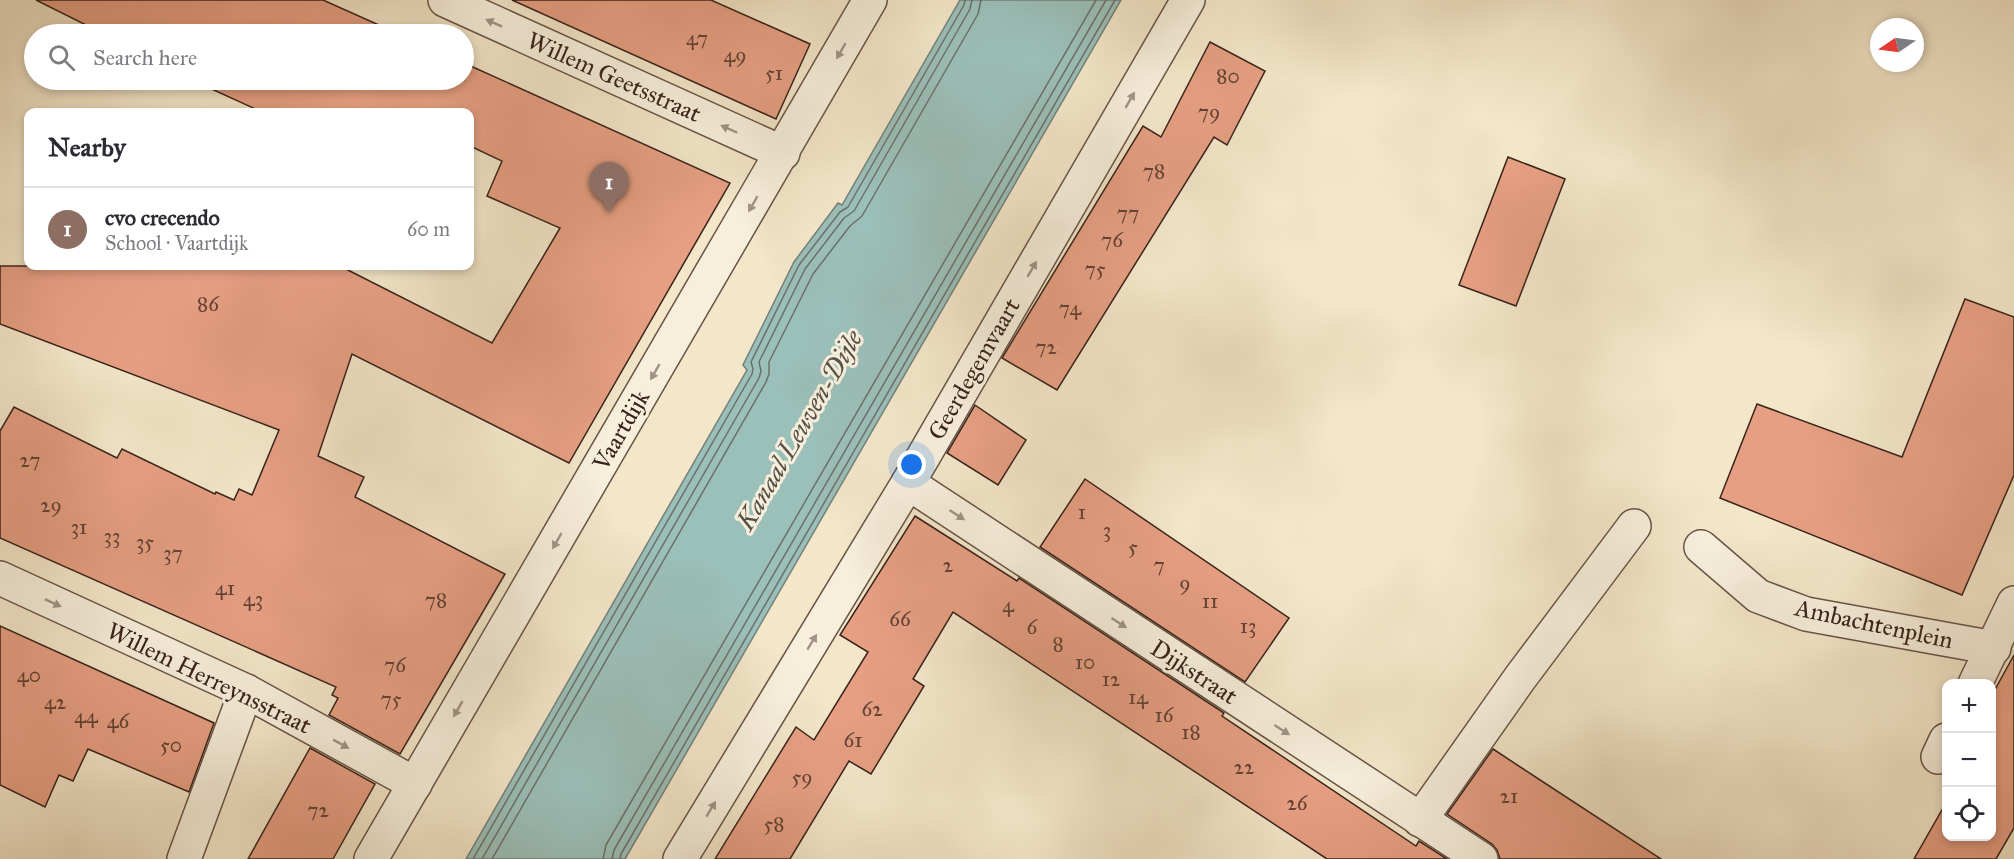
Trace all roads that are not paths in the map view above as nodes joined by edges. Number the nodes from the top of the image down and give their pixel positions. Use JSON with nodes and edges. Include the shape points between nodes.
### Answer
{"nodes":[{"id":1,"x":445,"y":0,"type":"edge"},
{"id":2,"x":870,"y":0,"type":"edge"},
{"id":3,"x":1188,"y":0,"type":"edge"},
{"id":4,"x":783,"y":153,"type":"junction"},
{"id":5,"x":908,"y":483,"type":"junction"},
{"id":6,"x":1634,"y":526,"type":"dead end"},
{"id":7,"x":1701,"y":547,"type":"dead end"},
{"id":8,"x":0,"y":578,"type":"edge"},
{"id":9,"x":2014,"y":603,"type":"edge"},
{"id":10,"x":1994,"y":648,"type":"junction"},
{"id":11,"x":1978,"y":679,"type":"edge"},
{"id":12,"x":246,"y":691,"type":"junction"},
{"id":13,"x":414,"y":784,"type":"junction"},
{"id":14,"x":1420,"y":820,"type":"junction"},
{"id":15,"x":184,"y":859,"type":"edge"},
{"id":16,"x":371,"y":859,"type":"edge"},
{"id":17,"x":680,"y":859,"type":"edge"},
{"id":18,"x":1481,"y":859,"type":"edge"}],
"edges":[{"from":4,"to":1,"type":"street","name":"Willem Geetsstraat","one_way":true},
{"from":2,"to":4,"type":"street","name":"Vaartdijk","one_way":true},
{"from":5,"to":3,"type":"street","name":"Geerdegemvaart","one_way":true},
{"from":4,"to":13,"type":"street","name":"Vaartdijk","one_way":true},
{"from":5,"to":14,"type":"street","name":"Dijkstraat","one_way":true},
{"from":17,"to":5,"type":"street","name":"Geerdegemvaart","one_way":true},
{"from":6,"to":14,"type":"street"},
{"from":7,"to":10,"type":"street","name":"Ambachtenplein","via":[[1758,596],[1806,614]]},
{"from":8,"to":12,"type":"street","name":"Willem Herreynsstraat","one_way":true},
{"from":9,"to":10,"type":"street"},
{"from":10,"to":11,"type":"street"},
{"from":12,"to":13,"type":"street","name":"Willem Herreynsstraat","one_way":true},
{"from":12,"to":15,"type":"street"},
{"from":13,"to":16,"type":"street","name":"Vaartdijk"},
{"from":14,"to":18,"type":"street","name":"Dijkstraat"}]}
